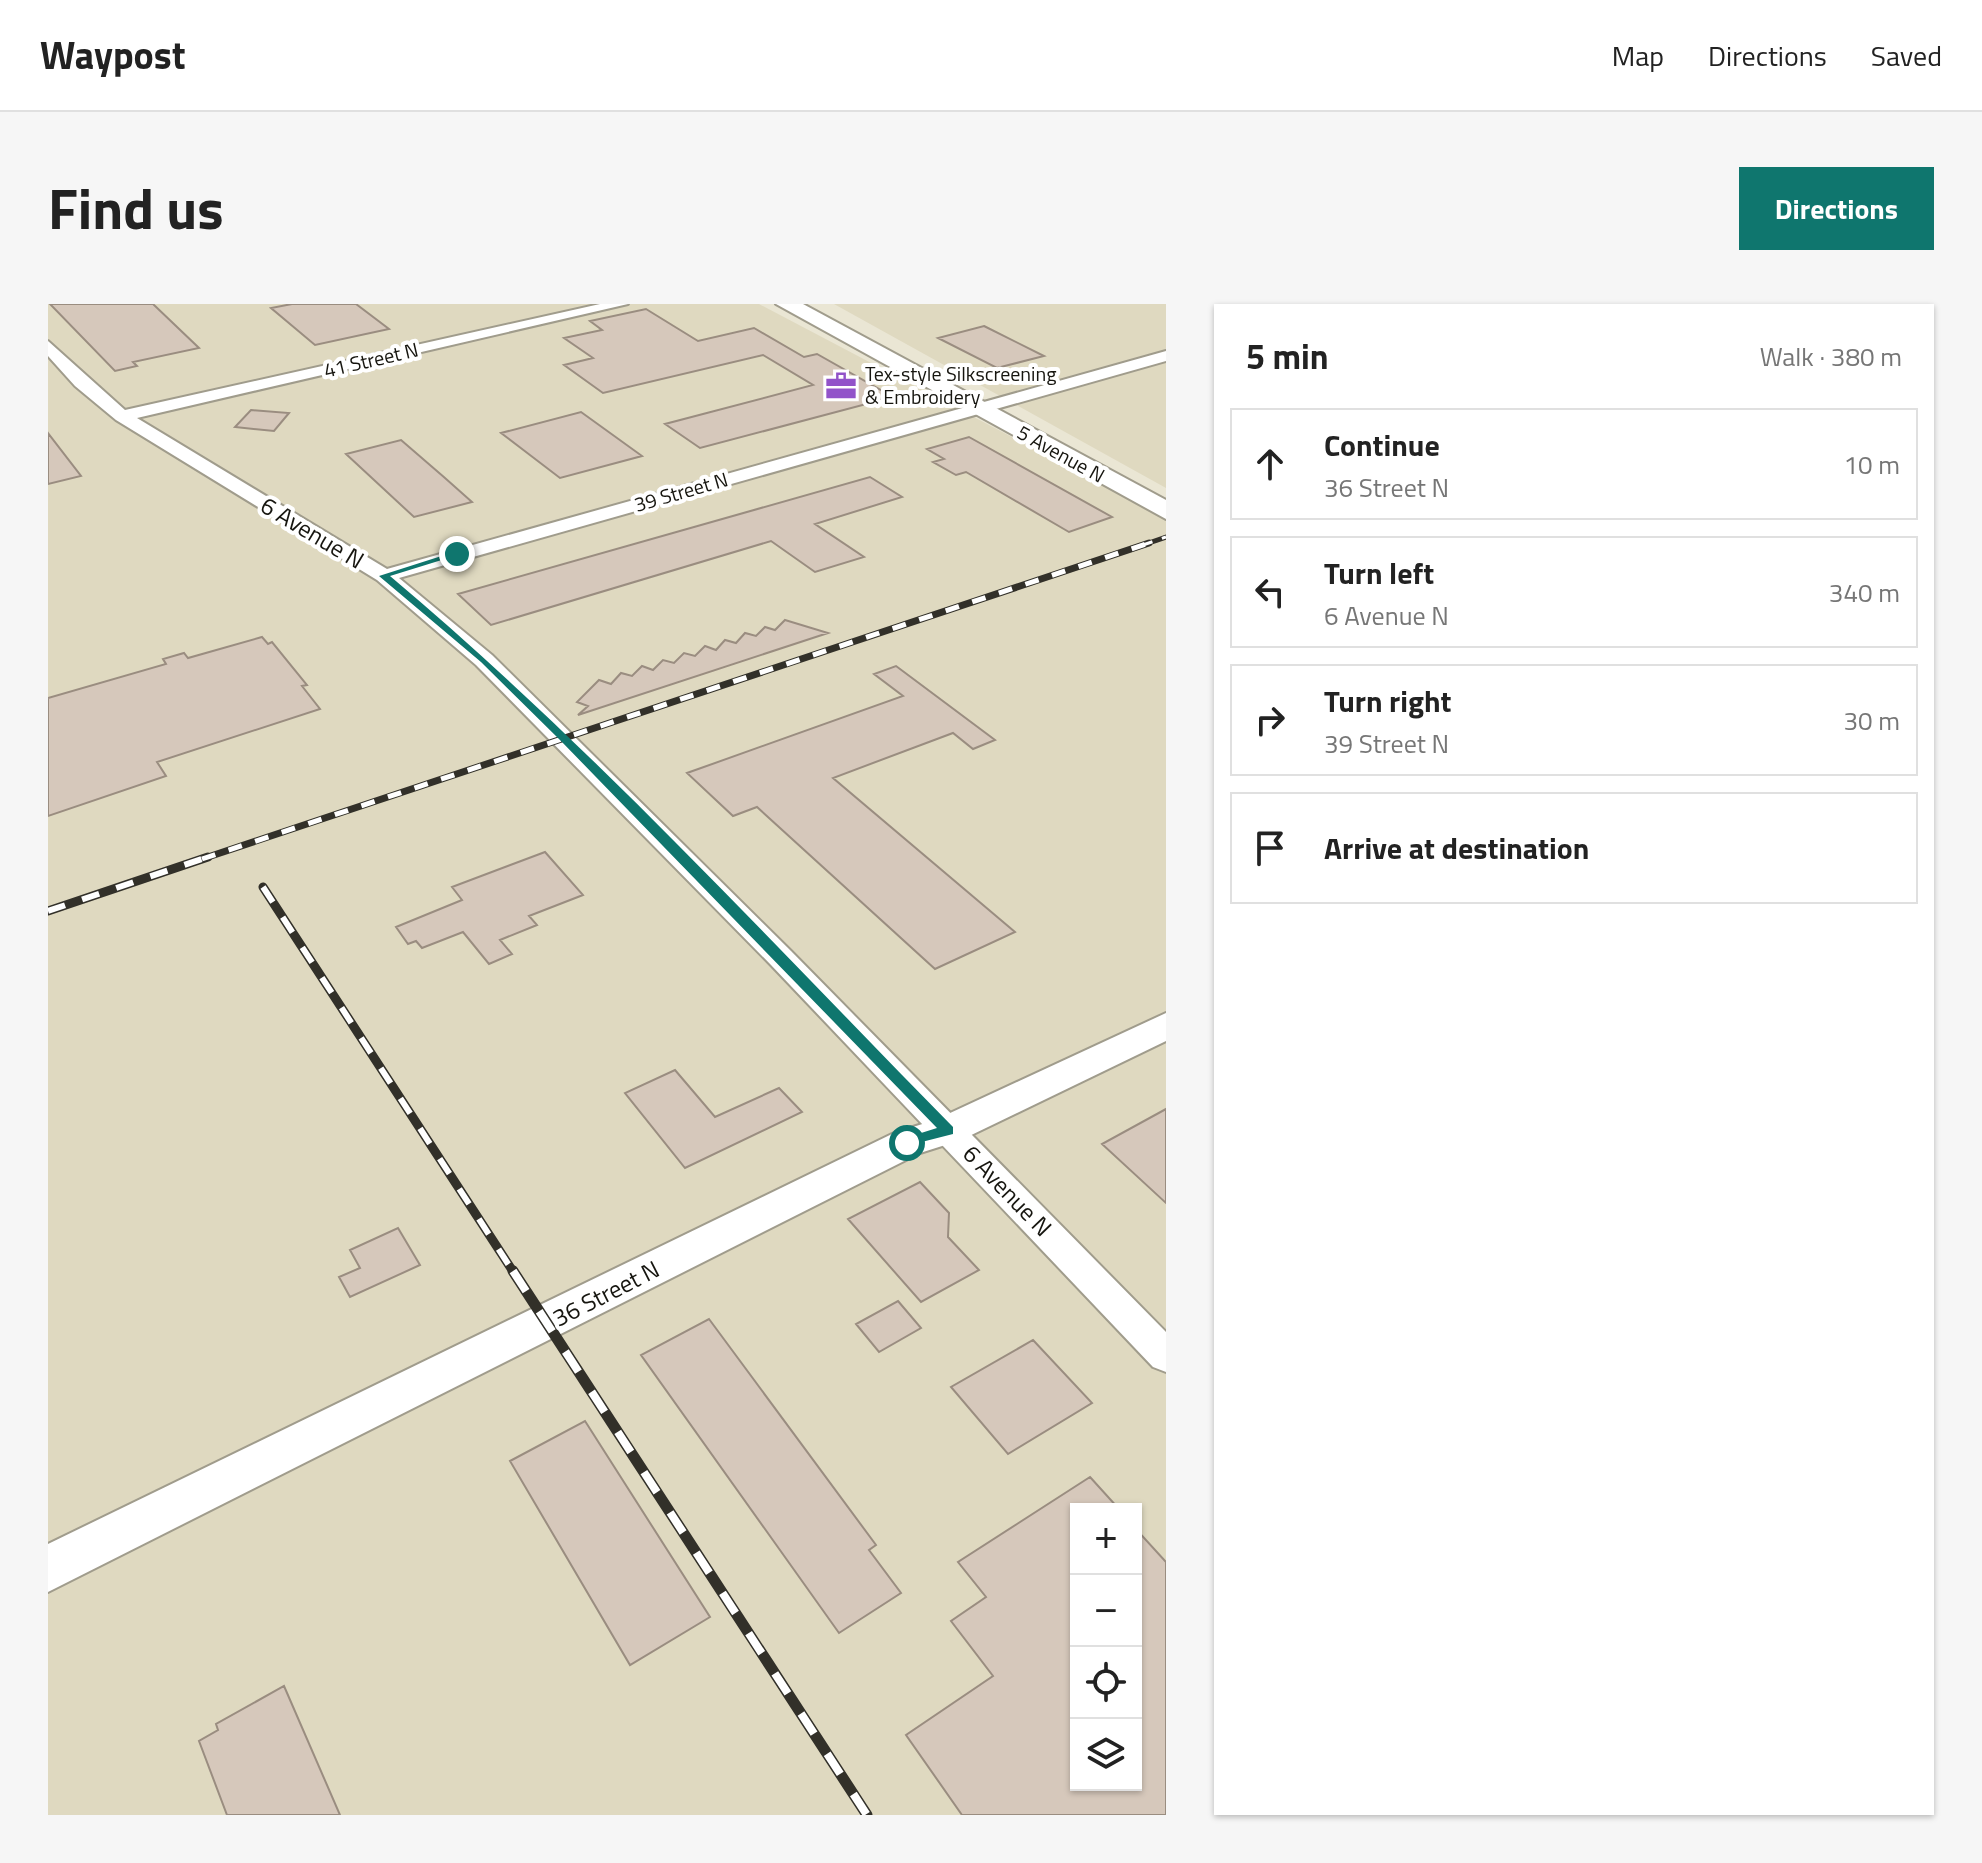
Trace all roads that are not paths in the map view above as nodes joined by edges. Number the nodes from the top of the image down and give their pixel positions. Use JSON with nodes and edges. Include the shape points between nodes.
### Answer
{"nodes":[{"id":1,"x":620,"y":304,"type":"edge"},
{"id":2,"x":787,"y":304,"type":"edge"},
{"id":3,"x":810,"y":304,"type":"edge"},
{"id":4,"x":48,"y":346,"type":"edge"},
{"id":5,"x":1166,"y":356,"type":"edge"},
{"id":6,"x":988,"y":406,"type":"junction"},
{"id":7,"x":122,"y":416,"type":"junction"},
{"id":8,"x":1166,"y":495,"type":"edge"},
{"id":9,"x":1166,"y":511,"type":"edge"},
{"id":10,"x":384,"y":576,"type":"junction"},
{"id":11,"x":1166,"y":1026,"type":"edge"},
{"id":12,"x":948,"y":1130,"type":"junction"},
{"id":13,"x":1166,"y":1356,"type":"edge"},
{"id":14,"x":48,"y":1569,"type":"edge"}],
"edges":[{"from":1,"to":7,"type":"street","name":"41 Street N"},
{"from":2,"to":6,"type":"main road","name":"5 Avenue N"},
{"from":3,"to":6,"type":"main road","name":"5 Avenue N"},
{"from":4,"to":7,"type":"street","name":"6 Avenue N"},
{"from":5,"to":6,"type":"street","name":"39 Street N"},
{"from":6,"to":8,"type":"main road","name":"5 Avenue N"},
{"from":6,"to":9,"type":"main road","name":"5 Avenue N"},
{"from":6,"to":10,"type":"street","name":"39 Street N"},
{"from":7,"to":10,"type":"street","name":"6 Avenue N"},
{"from":10,"to":12,"type":"street","name":"6 Avenue N","via":[[484,660]]},
{"from":11,"to":12,"type":"street","name":"36 Street N"},
{"from":12,"to":13,"type":"street","name":"6 Avenue N"},
{"from":12,"to":14,"type":"street","name":"36 Street N","via":[[907,1143]]}]}
